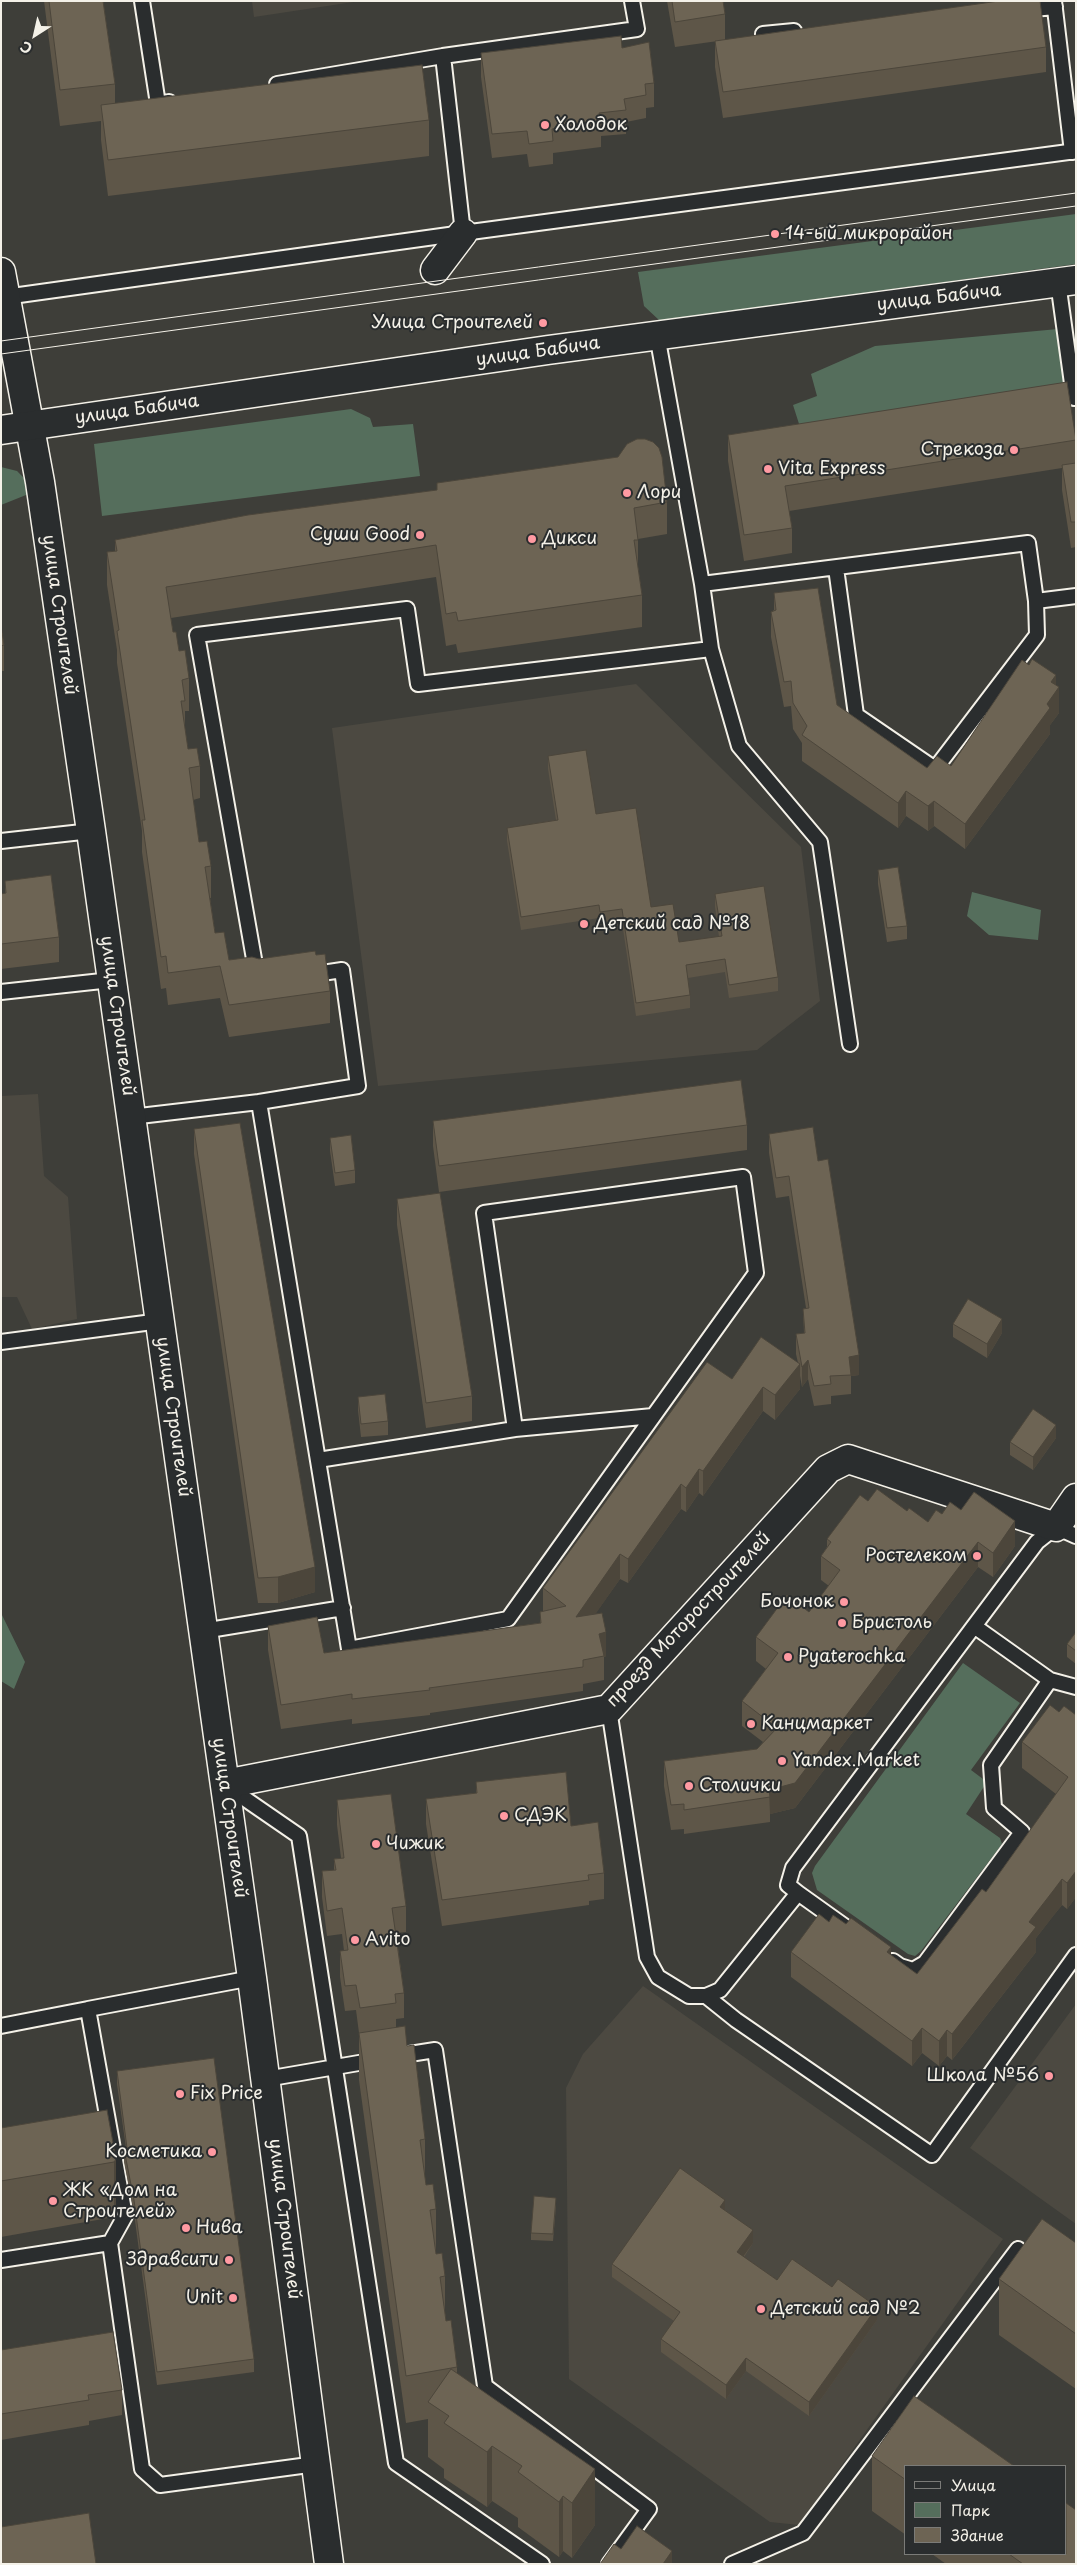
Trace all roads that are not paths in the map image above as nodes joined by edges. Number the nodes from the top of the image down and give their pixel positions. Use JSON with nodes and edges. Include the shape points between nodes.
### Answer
{"nodes":[{"id":1,"x":142,"y":1,"type":"edge"},
{"id":2,"x":632,"y":1,"type":"edge"},
{"id":3,"x":1055,"y":4,"type":"edge"},
{"id":4,"x":1006,"y":12,"type":"edge"},
{"id":5,"x":811,"y":29,"type":"edge"},
{"id":6,"x":763,"y":34,"type":"edge"},
{"id":7,"x":443,"y":56,"type":"junction"},
{"id":8,"x":266,"y":86,"type":"edge"},
{"id":9,"x":188,"y":99,"type":"edge"},
{"id":10,"x":1074,"y":152,"type":"edge"},
{"id":11,"x":462,"y":233,"type":"junction"},
{"id":12,"x":435,"y":270,"type":"dead end"},
{"id":13,"x":1067,"y":281,"type":"edge"},
{"id":14,"x":3,"y":284,"type":"edge"},
{"id":15,"x":657,"y":335,"type":"junction"},
{"id":16,"x":1074,"y":398,"type":"dead end"},
{"id":17,"x":30,"y":426,"type":"junction"},
{"id":18,"x":1,"y":430,"type":"edge"},
{"id":19,"x":836,"y":568,"type":"junction"},
{"id":20,"x":702,"y":584,"type":"junction"},
{"id":21,"x":1076,"y":596,"type":"edge"},
{"id":22,"x":1036,"y":601,"type":"junction"},
{"id":23,"x":711,"y":649,"type":"junction"},
{"id":24,"x":90,"y":831,"type":"junction"},
{"id":25,"x":1,"y":841,"type":"edge"},
{"id":26,"x":295,"y":977,"type":"edge"},
{"id":27,"x":111,"y":980,"type":"junction"},
{"id":28,"x":268,"y":981,"type":"edge"},
{"id":29,"x":1,"y":992,"type":"edge"},
{"id":30,"x":850,"y":1044,"type":"dead end"},
{"id":31,"x":259,"y":1102,"type":"junction"},
{"id":32,"x":131,"y":1117,"type":"junction"},
{"id":33,"x":160,"y":1321,"type":"junction"},
{"id":34,"x":1,"y":1342,"type":"edge"},
{"id":35,"x":653,"y":1416,"type":"junction"},
{"id":36,"x":515,"y":1429,"type":"junction"},
{"id":37,"x":318,"y":1460,"type":"junction"},
{"id":38,"x":1076,"y":1498,"type":"edge"},
{"id":39,"x":1066,"y":1531,"type":"edge"},
{"id":40,"x":343,"y":1608,"type":"junction"},
{"id":41,"x":974,"y":1626,"type":"junction"},
{"id":42,"x":203,"y":1631,"type":"junction"},
{"id":43,"x":1050,"y":1680,"type":"junction"},
{"id":44,"x":1076,"y":1687,"type":"edge"},
{"id":45,"x":609,"y":1709,"type":"junction"},
{"id":46,"x":225,"y":1784,"type":"junction"},
{"id":47,"x":798,"y":1893,"type":"junction"},
{"id":48,"x":861,"y":1938,"type":"edge"},
{"id":49,"x":885,"y":1955,"type":"edge"},
{"id":50,"x":1076,"y":1955,"type":"edge"},
{"id":51,"x":252,"y":1978,"type":"junction"},
{"id":52,"x":706,"y":1996,"type":"junction"},
{"id":53,"x":88,"y":2010,"type":"junction"},
{"id":54,"x":1,"y":2026,"type":"edge"},
{"id":55,"x":334,"y":2067,"type":"junction"},
{"id":56,"x":266,"y":2079,"type":"junction"},
{"id":57,"x":110,"y":2243,"type":"junction"},
{"id":58,"x":1018,"y":2249,"type":"edge"},
{"id":59,"x":1,"y":2260,"type":"edge"},
{"id":60,"x":316,"y":2464,"type":"junction"},
{"id":61,"x":627,"y":2539,"type":"junction"},
{"id":62,"x":641,"y":2549,"type":"edge"},
{"id":63,"x":329,"y":2564,"type":"edge"},
{"id":64,"x":542,"y":2564,"type":"edge"},
{"id":65,"x":609,"y":2564,"type":"edge"},
{"id":66,"x":732,"y":2564,"type":"edge"}],
"edges":[{"from":1,"to":9,"type":"lane","via":[[158,104]]},
{"from":2,"to":7,"type":"lane","via":[[637,29]]},
{"from":3,"to":4,"type":"lane"},
{"from":3,"to":10,"type":"lane"},
{"from":5,"to":6,"type":"lane"},
{"from":7,"to":8,"type":"lane"},
{"from":7,"to":11,"type":"lane"},
{"from":10,"to":11,"type":"lane"},
{"from":11,"to":12,"type":"street"},
{"from":11,"to":14,"type":"lane"},
{"from":13,"to":15,"type":"street","name":"улица Бабича"},
{"from":13,"to":16,"type":"lane"},
{"from":14,"to":17,"type":"street","name":"улица Строителей"},
{"from":15,"to":17,"type":"street","name":"улица Бабича"},
{"from":15,"to":20,"type":"lane"},
{"from":17,"to":18,"type":"street","name":"улица Бабича"},
{"from":17,"to":24,"type":"street","name":"улица Строителей"},
{"from":19,"to":20,"type":"lane"},
{"from":19,"to":22,"type":"lane","via":[[1028,542]]},
{"from":19,"to":22,"type":"lane","via":[[856,715],[936,769],[1037,635]]},
{"from":20,"to":23,"type":"lane"},
{"from":21,"to":22,"type":"lane"},
{"from":23,"to":28,"type":"lane","via":[[418,684],[407,609],[196,635],[258,983]]},
{"from":23,"to":30,"type":"lane","via":[[739,746],[820,842]]},
{"from":24,"to":25,"type":"lane"},
{"from":24,"to":27,"type":"street","name":"улица Строителей"},
{"from":26,"to":31,"type":"lane","via":[[342,970],[358,1086]]},
{"from":27,"to":29,"type":"lane"},
{"from":27,"to":32,"type":"street","name":"улица Строителей"},
{"from":31,"to":32,"type":"lane"},
{"from":31,"to":37,"type":"lane"},
{"from":32,"to":33,"type":"street","name":"улица Строителей"},
{"from":33,"to":34,"type":"lane"},
{"from":33,"to":42,"type":"street","name":"улица Строителей"},
{"from":35,"to":36,"type":"lane"},
{"from":35,"to":36,"type":"lane","via":[[756,1273],[743,1177],[484,1213]]},
{"from":35,"to":40,"type":"lane","via":[[508,1619],[350,1649]]},
{"from":36,"to":37,"type":"lane"},
{"from":37,"to":40,"type":"lane"},
{"from":38,"to":39,"type":"street"},
{"from":39,"to":41,"type":"lane","via":[[1036,1542]]},
{"from":39,"to":45,"type":"street","name":"проезд Моторостроителей","via":[[848,1459],[828,1469]]},
{"from":40,"to":42,"type":"lane"},
{"from":41,"to":43,"type":"lane"},
{"from":41,"to":47,"type":"lane","via":[[794,1868],[788,1884]]},
{"from":42,"to":46,"type":"street","name":"улица Строителей"},
{"from":43,"to":44,"type":"lane"},
{"from":43,"to":49,"type":"lane","via":[[991,1766],[994,1808],[1022,1832],[926,1963],[914,1970],[900,1966]]},
{"from":45,"to":46,"type":"street","name":"проезд Моторостроителей"},
{"from":45,"to":52,"type":"lane","via":[[647,1957],[658,1977],[672,1987],[689,1996]]},
{"from":46,"to":51,"type":"street","name":"улица Строителей"},
{"from":46,"to":55,"type":"lane","via":[[299,1836]]},
{"from":47,"to":48,"type":"lane"},
{"from":47,"to":52,"type":"lane","via":[[720,1990]]},
{"from":50,"to":52,"type":"lane","via":[[932,2155]]},
{"from":51,"to":53,"type":"lane"},
{"from":51,"to":56,"type":"street","name":"улица Строителей"},
{"from":53,"to":54,"type":"lane"},
{"from":53,"to":57,"type":"lane","via":[[125,2216]]},
{"from":55,"to":56,"type":"lane"},
{"from":55,"to":61,"type":"lane","via":[[435,2050],[485,2386],[649,2509]]},
{"from":55,"to":64,"type":"lane","via":[[396,2464]]},
{"from":56,"to":60,"type":"street","name":"улица Строителей"},
{"from":57,"to":59,"type":"lane"},
{"from":57,"to":60,"type":"lane","via":[[142,2469],[160,2485]]},
{"from":58,"to":66,"type":"lane","via":[[803,2533]]},
{"from":60,"to":63,"type":"street","name":"улица Строителей"},
{"from":61,"to":62,"type":"lane"},
{"from":61,"to":65,"type":"lane"}]}
